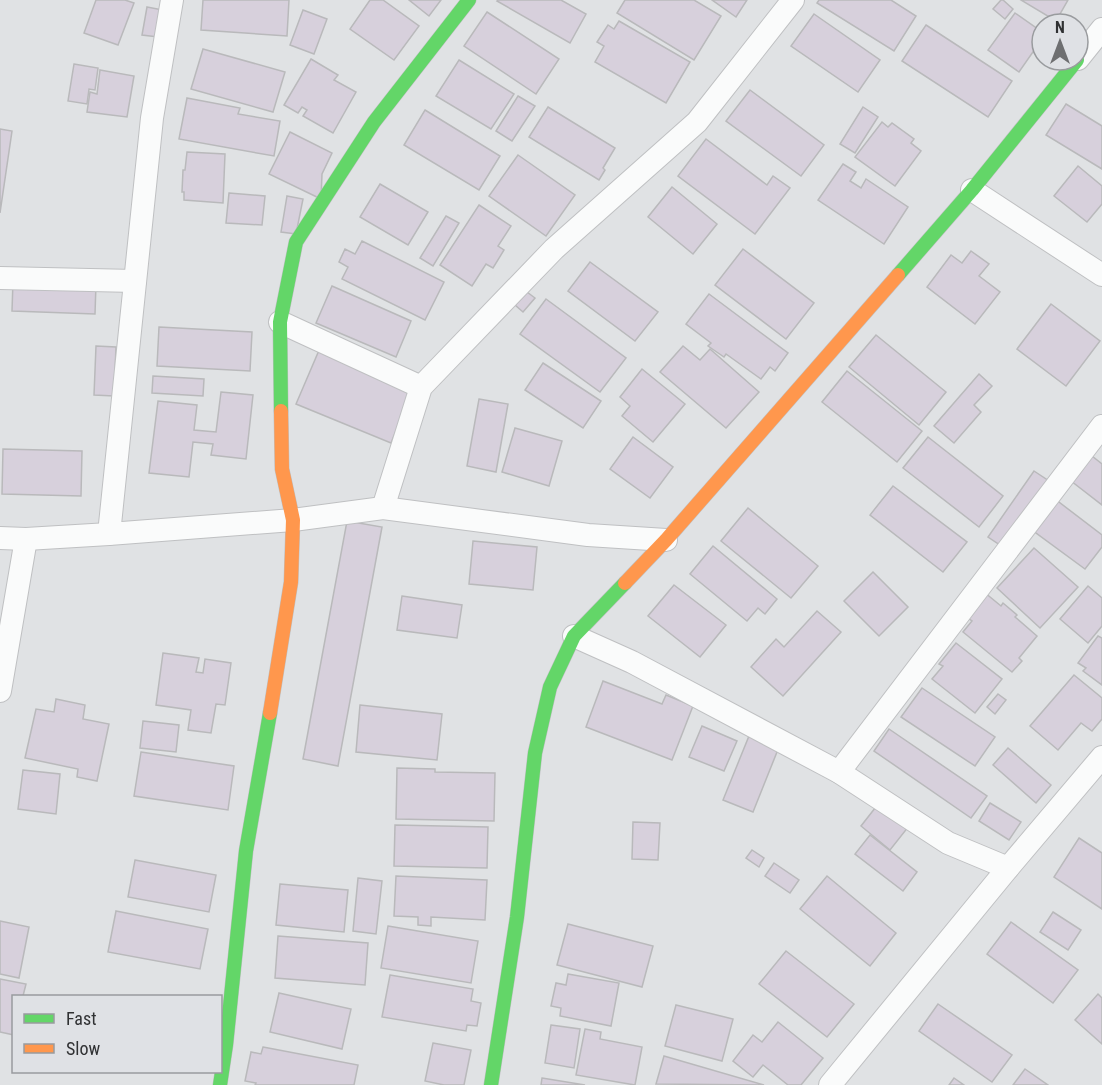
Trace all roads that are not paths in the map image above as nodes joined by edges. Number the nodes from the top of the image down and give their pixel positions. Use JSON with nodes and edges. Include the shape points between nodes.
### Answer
{"nodes":[{"id":1,"x":172,"y":0,"type":"edge"},
{"id":2,"x":469,"y":0,"type":"edge"},
{"id":3,"x":794,"y":0,"type":"edge"},
{"id":4,"x":1102,"y":29,"type":"edge"},
{"id":5,"x":1090,"y":44,"type":"edge"},
{"id":6,"x":1068,"y":72,"type":"edge"},
{"id":7,"x":972,"y":190,"type":"junction"},
{"id":8,"x":1102,"y":275,"type":"edge"},
{"id":9,"x":0,"y":278,"type":"edge"},
{"id":10,"x":135,"y":281,"type":"junction"},
{"id":11,"x":280,"y":322,"type":"junction"},
{"id":12,"x":421,"y":387,"type":"junction"},
{"id":13,"x":1102,"y":426,"type":"edge"},
{"id":14,"x":383,"y":508,"type":"junction"},
{"id":15,"x":293,"y":520,"type":"junction"},
{"id":16,"x":109,"y":534,"type":"junction"},
{"id":17,"x":0,"y":538,"type":"edge"},
{"id":18,"x":26,"y":539,"type":"junction"},
{"id":19,"x":666,"y":540,"type":"junction"},
{"id":20,"x":574,"y":636,"type":"junction"},
{"id":21,"x":0,"y":691,"type":"edge"},
{"id":22,"x":1102,"y":757,"type":"edge"},
{"id":23,"x":839,"y":772,"type":"junction"},
{"id":24,"x":1008,"y":868,"type":"junction"},
{"id":25,"x":222,"y":1072,"type":"edge"},
{"id":26,"x":492,"y":1085,"type":"edge"},
{"id":27,"x":830,"y":1085,"type":"edge"}],
"edges":[{"from":1,"to":10,"type":"street","via":[[152,118]]},
{"from":2,"to":11,"type":"street","via":[[374,122],[296,242]]},
{"from":3,"to":12,"type":"street","via":[[697,122],[554,249]]},
{"from":4,"to":5,"type":"street"},
{"from":6,"to":7,"type":"street"},
{"from":7,"to":8,"type":"street"},
{"from":7,"to":19,"type":"street"},
{"from":9,"to":10,"type":"street"},
{"from":10,"to":16,"type":"street"},
{"from":11,"to":12,"type":"street"},
{"from":11,"to":15,"type":"street","via":[[282,469]]},
{"from":12,"to":14,"type":"street"},
{"from":13,"to":23,"type":"street"},
{"from":14,"to":15,"type":"street"},
{"from":14,"to":19,"type":"street","via":[[588,535]]},
{"from":15,"to":16,"type":"street"},
{"from":15,"to":25,"type":"street","via":[[291,582],[246,851]]},
{"from":16,"to":18,"type":"street"},
{"from":17,"to":18,"type":"street"},
{"from":18,"to":21,"type":"street"},
{"from":19,"to":20,"type":"street"},
{"from":20,"to":23,"type":"street","via":[[632,662]]},
{"from":20,"to":26,"type":"street","via":[[550,687],[535,753],[517,917]]},
{"from":22,"to":24,"type":"street"},
{"from":23,"to":24,"type":"street","via":[[948,843]]},
{"from":24,"to":27,"type":"street"}]}
